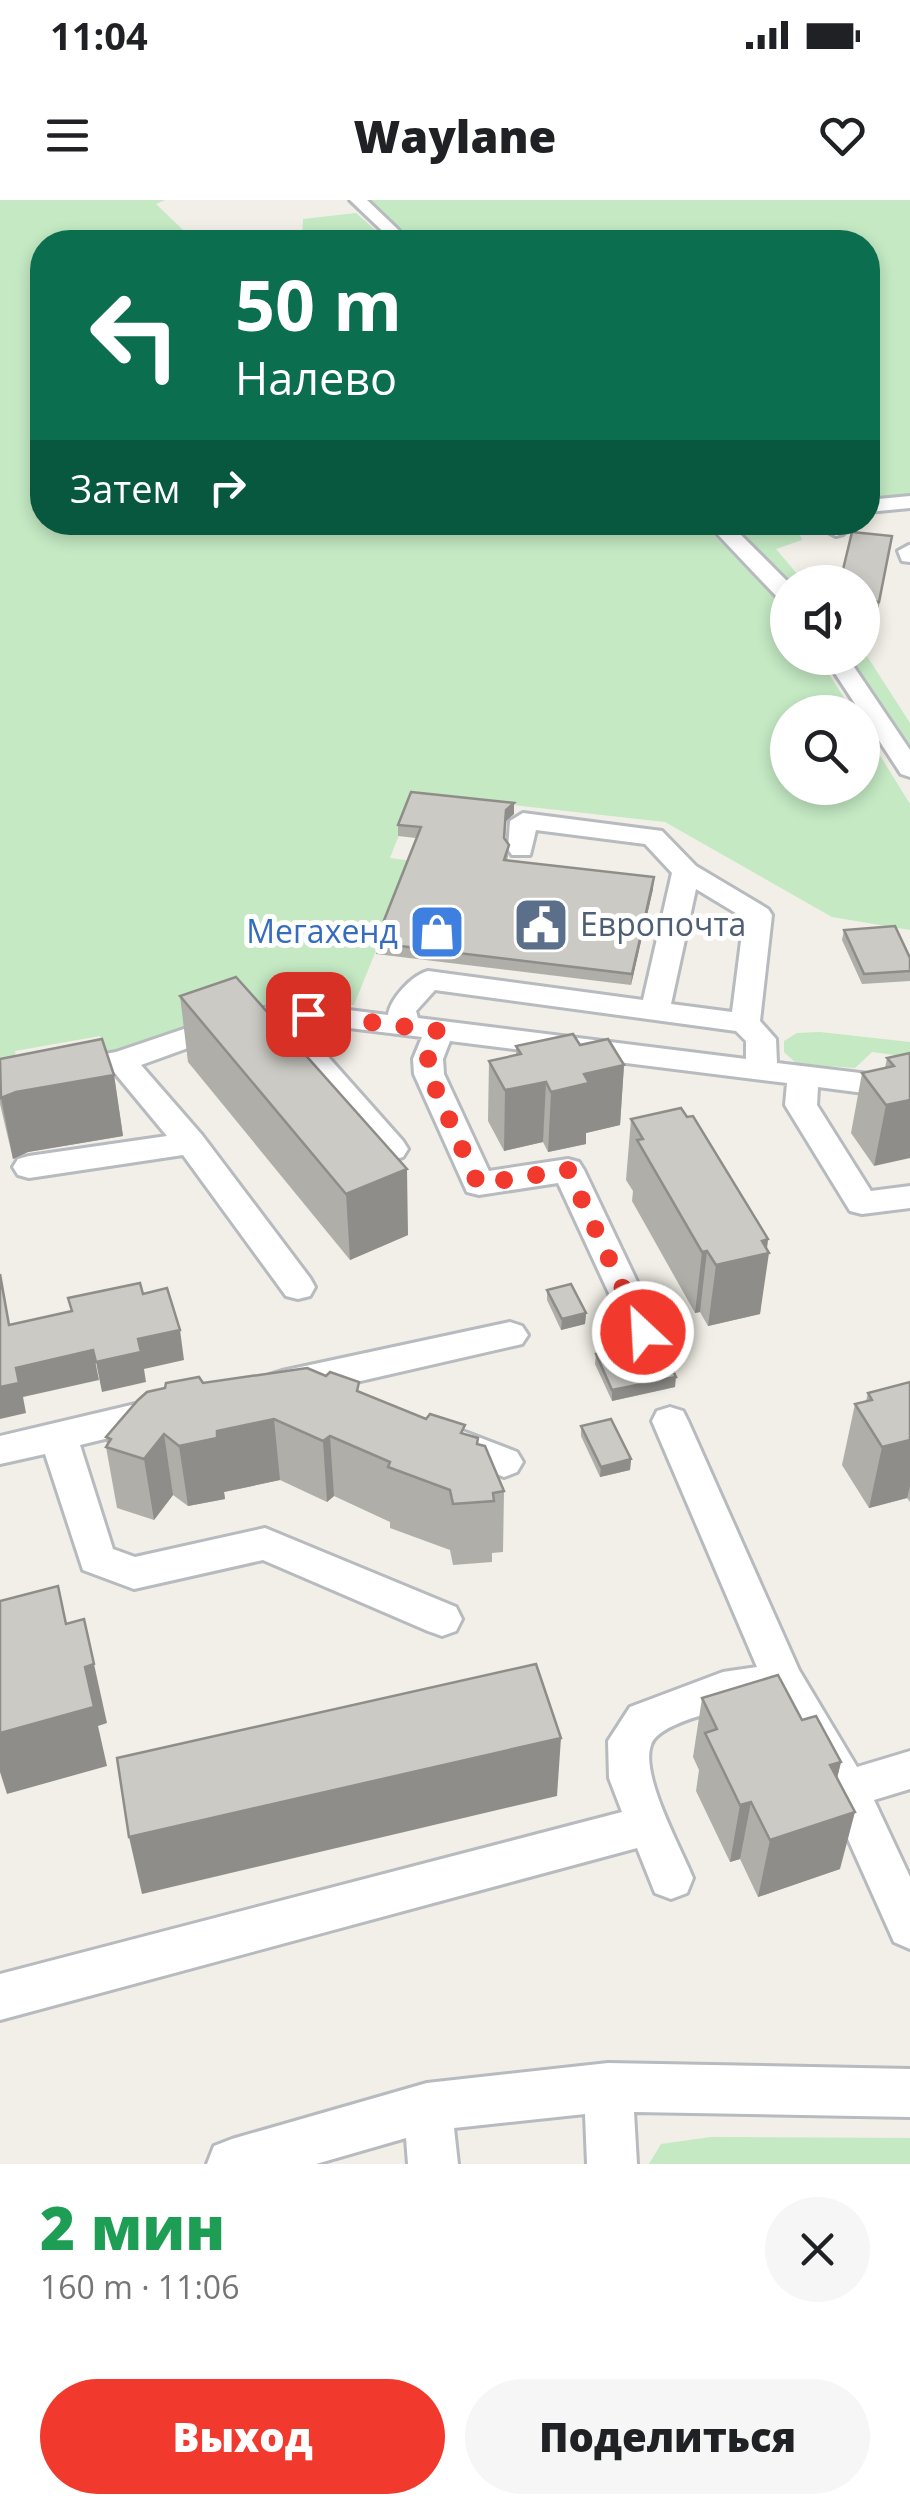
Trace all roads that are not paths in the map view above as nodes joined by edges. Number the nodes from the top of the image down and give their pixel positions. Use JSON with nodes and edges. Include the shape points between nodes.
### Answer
{"nodes":[{"id":1,"x":358,"y":200,"type":"edge"},
{"id":2,"x":390,"y":230,"type":"edge"},
{"id":3,"x":910,"y":502,"type":"edge"},
{"id":4,"x":880,"y":505,"type":"edge"},
{"id":5,"x":729,"y":535,"type":"edge"},
{"id":6,"x":770,"y":576,"type":"edge"},
{"id":7,"x":848,"y":675,"type":"edge"},
{"id":8,"x":910,"y":769,"type":"edge"},
{"id":9,"x":521,"y":850,"type":"dead end"},
{"id":10,"x":686,"y":872,"type":"junction"},
{"id":11,"x":655,"y":1011,"type":"junction"},
{"id":12,"x":274,"y":1014,"type":"junction"},
{"id":13,"x":745,"y":1023,"type":"junction"},
{"id":14,"x":406,"y":1026,"type":"junction"},
{"id":15,"x":439,"y":1031,"type":"junction"},
{"id":16,"x":122,"y":1062,"type":"junction"},
{"id":17,"x":762,"y":1072,"type":"junction"},
{"id":18,"x":803,"y":1076,"type":"junction"},
{"id":19,"x":0,"y":1083,"type":"edge"},
{"id":20,"x":910,"y":1089,"type":"edge"},
{"id":21,"x":191,"y":1143,"type":"junction"},
{"id":22,"x":392,"y":1149,"type":"edge"},
{"id":23,"x":29,"y":1168,"type":"dead end"},
{"id":24,"x":910,"y":1198,"type":"edge"},
{"id":25,"x":298,"y":1287,"type":"dead end"},
{"id":26,"x":643,"y":1332,"type":"dead end"},
{"id":27,"x":510,"y":1335,"type":"dead end"},
{"id":28,"x":299,"y":1381,"type":"junction"},
{"id":29,"x":243,"y":1394,"type":"edge"},
{"id":30,"x":350,"y":1401,"type":"edge"},
{"id":31,"x":188,"y":1406,"type":"edge"},
{"id":32,"x":670,"y":1421,"type":"dead end"},
{"id":33,"x":419,"y":1428,"type":"edge"},
{"id":34,"x":58,"y":1436,"type":"junction"},
{"id":35,"x":0,"y":1450,"type":"edge"},
{"id":36,"x":504,"y":1462,"type":"dead end"},
{"id":37,"x":442,"y":1619,"type":"dead end"},
{"id":38,"x":783,"y":1680,"type":"junction"},
{"id":39,"x":910,"y":1770,"type":"edge"},
{"id":40,"x":847,"y":1789,"type":"junction"},
{"id":41,"x":649,"y":1825,"type":"junction"},
{"id":42,"x":670,"y":1878,"type":"dead end"},
{"id":43,"x":910,"y":1927,"type":"edge"},
{"id":44,"x":0,"y":1997,"type":"edge"},
{"id":45,"x":608,"y":2088,"type":"junction"},
{"id":46,"x":910,"y":2093,"type":"edge"},
{"id":47,"x":427,"y":2108,"type":"junction"},
{"id":48,"x":232,"y":2164,"type":"edge"},
{"id":49,"x":433,"y":2164,"type":"edge"},
{"id":50,"x":612,"y":2164,"type":"edge"}],
"edges":[{"from":1,"to":2,"type":"street"},
{"from":3,"to":4,"type":"street"},
{"from":5,"to":6,"type":"street"},
{"from":7,"to":8,"type":"street"},
{"from":9,"to":10,"type":"street","via":[[524,822],[653,837]]},
{"from":10,"to":11,"type":"street"},
{"from":10,"to":13,"type":"street","via":[[758,915]]},
{"from":11,"to":13,"type":"street"},
{"from":11,"to":14,"type":"street","via":[[428,980],[401,1010]]},
{"from":12,"to":14,"type":"street"},
{"from":12,"to":16,"type":"street","via":[[243,1018]]},
{"from":12,"to":22,"type":"street"},
{"from":13,"to":17,"type":"street","via":[[761,1039]]},
{"from":14,"to":15,"type":"street"},
{"from":15,"to":17,"type":"street"},
{"from":15,"to":26,"type":"street","via":[[429,1074],[478,1184],[568,1170]]},
{"from":16,"to":19,"type":"street"},
{"from":16,"to":21,"type":"street"},
{"from":17,"to":18,"type":"street"},
{"from":18,"to":20,"type":"street"},
{"from":18,"to":24,"type":"street","via":[[801,1105],[862,1204]]},
{"from":21,"to":23,"type":"street"},
{"from":21,"to":25,"type":"street"},
{"from":27,"to":28,"type":"street"},
{"from":28,"to":29,"type":"street"},
{"from":28,"to":30,"type":"street"},
{"from":31,"to":34,"type":"street"},
{"from":32,"to":38,"type":"street"},
{"from":33,"to":36,"type":"street"},
{"from":34,"to":35,"type":"street"},
{"from":34,"to":37,"type":"street","via":[[98,1559],[134,1574],[265,1544]]},
{"from":38,"to":40,"type":"street"},
{"from":38,"to":41,"type":"street","via":[[723,1690],[645,1720],[629,1741],[630,1778]]},
{"from":39,"to":40,"type":"street"},
{"from":40,"to":43,"type":"street"},
{"from":41,"to":42,"type":"street"},
{"from":41,"to":44,"type":"street"},
{"from":45,"to":46,"type":"street"},
{"from":45,"to":47,"type":"street"},
{"from":45,"to":50,"type":"street"},
{"from":47,"to":48,"type":"street"},
{"from":47,"to":49,"type":"street"}]}
